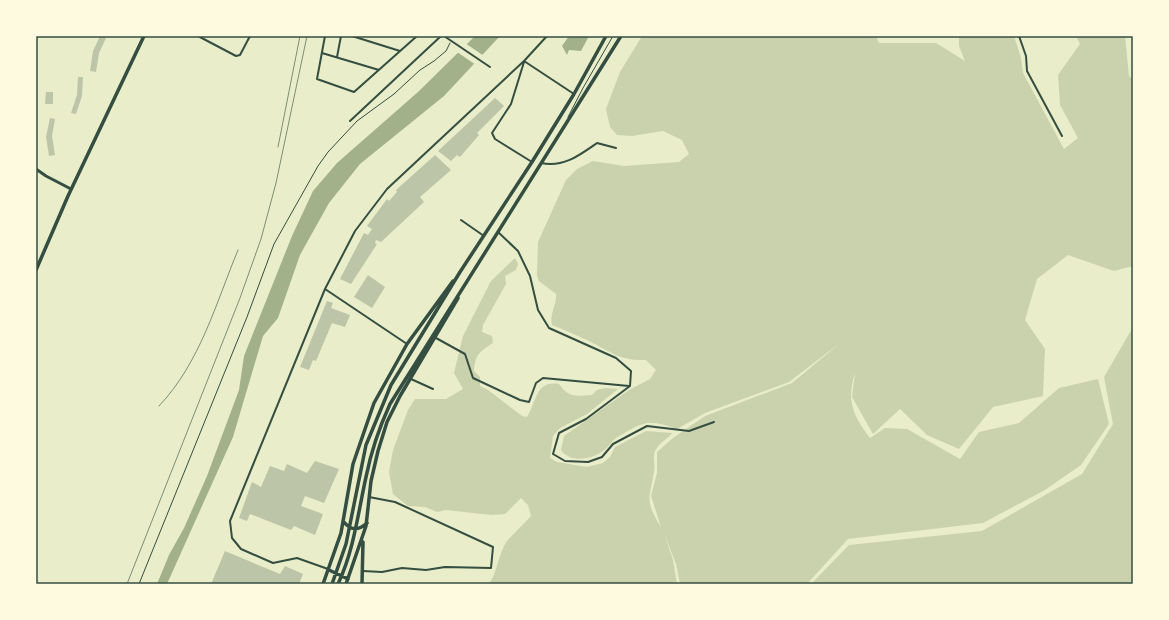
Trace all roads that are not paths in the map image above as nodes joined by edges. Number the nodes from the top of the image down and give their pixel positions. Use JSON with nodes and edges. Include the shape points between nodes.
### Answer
{"nodes":[{"id":1,"x":144,"y":36,"type":"edge"},
{"id":2,"x":198,"y":36,"type":"edge"},
{"id":3,"x":250,"y":36,"type":"edge"},
{"id":4,"x":325,"y":36,"type":"edge"},
{"id":5,"x":341,"y":36,"type":"edge"},
{"id":6,"x":352,"y":36,"type":"edge"},
{"id":7,"x":416,"y":36,"type":"edge"},
{"id":8,"x":442,"y":36,"type":"edge"},
{"id":9,"x":547,"y":36,"type":"edge"},
{"id":10,"x":606,"y":36,"type":"edge"},
{"id":11,"x":613,"y":36,"type":"edge"},
{"id":12,"x":621,"y":36,"type":"edge"},
{"id":13,"x":1020,"y":36,"type":"edge"},
{"id":14,"x":400,"y":51,"type":"junction"},
{"id":15,"x":322,"y":53,"type":"junction"},
{"id":16,"x":337,"y":57,"type":"junction"},
{"id":17,"x":524,"y":61,"type":"junction"},
{"id":18,"x":490,"y":68,"type":"dead end"},
{"id":19,"x":379,"y":70,"type":"junction"},
{"id":20,"x":574,"y":94,"type":"junction"},
{"id":21,"x":567,"y":120,"type":"junction"},
{"id":22,"x":350,"y":121,"type":"dead end"},
{"id":23,"x":1062,"y":136,"type":"dead end"},
{"id":24,"x":616,"y":148,"type":"dead end"},
{"id":25,"x":532,"y":162,"type":"junction"},
{"id":26,"x":540,"y":163,"type":"junction"},
{"id":27,"x":36,"y":169,"type":"edge"},
{"id":28,"x":71,"y":189,"type":"junction"},
{"id":29,"x":461,"y":220,"type":"dead end"},
{"id":30,"x":498,"y":232,"type":"junction"},
{"id":31,"x":484,"y":236,"type":"junction"},
{"id":32,"x":36,"y":267,"type":"edge"},
{"id":33,"x":460,"y":272,"type":"junction"},
{"id":34,"x":468,"y":279,"type":"junction"},
{"id":35,"x":325,"y":288,"type":"junction"},
{"id":36,"x":436,"y":338,"type":"junction"},
{"id":37,"x":407,"y":344,"type":"junction"},
{"id":38,"x":410,"y":379,"type":"junction"},
{"id":39,"x":630,"y":386,"type":"junction"},
{"id":40,"x":434,"y":389,"type":"dead end"},
{"id":41,"x":714,"y":422,"type":"dead end"},
{"id":42,"x":369,"y":497,"type":"junction"},
{"id":43,"x":343,"y":521,"type":"junction"},
{"id":44,"x":367,"y":523,"type":"junction"},
{"id":45,"x":363,"y":539,"type":"junction"},
{"id":46,"x":329,"y":570,"type":"junction"},
{"id":47,"x":363,"y":571,"type":"junction"},
{"id":48,"x":348,"y":579,"type":"junction"},
{"id":49,"x":323,"y":584,"type":"edge"},
{"id":50,"x":332,"y":584,"type":"edge"},
{"id":51,"x":338,"y":584,"type":"edge"},
{"id":52,"x":346,"y":584,"type":"edge"},
{"id":53,"x":350,"y":584,"type":"edge"},
{"id":54,"x":362,"y":584,"type":"edge"}],
"edges":[{"from":1,"to":28,"type":"main road"},
{"from":2,"to":3,"type":"street","via":[[236,56],[243,52]]},
{"from":4,"to":15,"type":"street"},
{"from":5,"to":16,"type":"street"},
{"from":6,"to":14,"type":"street"},
{"from":7,"to":14,"type":"street"},
{"from":8,"to":18,"type":"street"},
{"from":8,"to":22,"type":"street"},
{"from":9,"to":17,"type":"street"},
{"from":10,"to":20,"type":"main road"},
{"from":11,"to":21,"type":"lane"},
{"from":12,"to":21,"type":"main road"},
{"from":13,"to":23,"type":"street","via":[[1028,71]]},
{"from":14,"to":19,"type":"street"},
{"from":15,"to":16,"type":"street"},
{"from":15,"to":19,"type":"street","via":[[317,79],[354,92]]},
{"from":16,"to":19,"type":"street"},
{"from":17,"to":20,"type":"street"},
{"from":17,"to":25,"type":"street","via":[[511,104],[492,133],[495,139]]},
{"from":17,"to":35,"type":"street","via":[[387,190],[355,231]]},
{"from":20,"to":25,"type":"main road"},
{"from":21,"to":26,"type":"main road"},
{"from":24,"to":26,"type":"street","via":[[597,144],[575,158],[552,166]]},
{"from":25,"to":31,"type":"main road"},
{"from":26,"to":30,"type":"main road"},
{"from":27,"to":28,"type":"main road"},
{"from":28,"to":32,"type":"main road"},
{"from":29,"to":31,"type":"street"},
{"from":30,"to":34,"type":"main road"},
{"from":30,"to":39,"type":"street","via":[[518,251],[530,276],[538,310],[549,328],[616,358],[631,371]]},
{"from":31,"to":33,"type":"main road"},
{"from":33,"to":37,"type":"main road"},
{"from":33,"to":50,"type":"main road","via":[[395,379],[376,417],[362,458],[346,544]]},
{"from":34,"to":36,"type":"main road"},
{"from":34,"to":51,"type":"main road","via":[[397,391],[383,419],[372,452],[352,545]]},
{"from":35,"to":37,"type":"street"},
{"from":35,"to":46,"type":"street","via":[[230,521],[232,538],[241,549],[274,562],[297,558]]},
{"from":36,"to":38,"type":"main road"},
{"from":36,"to":39,"type":"street","via":[[465,354],[473,378],[520,400],[529,402],[536,383],[543,378]]},
{"from":37,"to":43,"type":"main road","via":[[388,376],[362,436],[353,464]]},
{"from":38,"to":40,"type":"street"},
{"from":38,"to":42,"type":"main road","via":[[388,422],[378,451]]},
{"from":39,"to":41,"type":"street","via":[[586,419],[559,433],[553,454],[565,461],[588,462],[602,457],[613,444],[647,426],[689,431]]},
{"from":42,"to":44,"type":"main road"},
{"from":42,"to":47,"type":"street","via":[[395,502],[493,547],[491,568],[402,568],[382,572]]},
{"from":43,"to":44,"type":"main road","via":[[353,529],[360,529]]},
{"from":43,"to":46,"type":"main road"},
{"from":44,"to":45,"type":"main road"},
{"from":45,"to":47,"type":"main road"},
{"from":45,"to":48,"type":"main road"},
{"from":46,"to":48,"type":"main road"},
{"from":46,"to":49,"type":"main road"},
{"from":47,"to":54,"type":"main road"},
{"from":48,"to":52,"type":"main road"},
{"from":48,"to":53,"type":"main road"}]}
